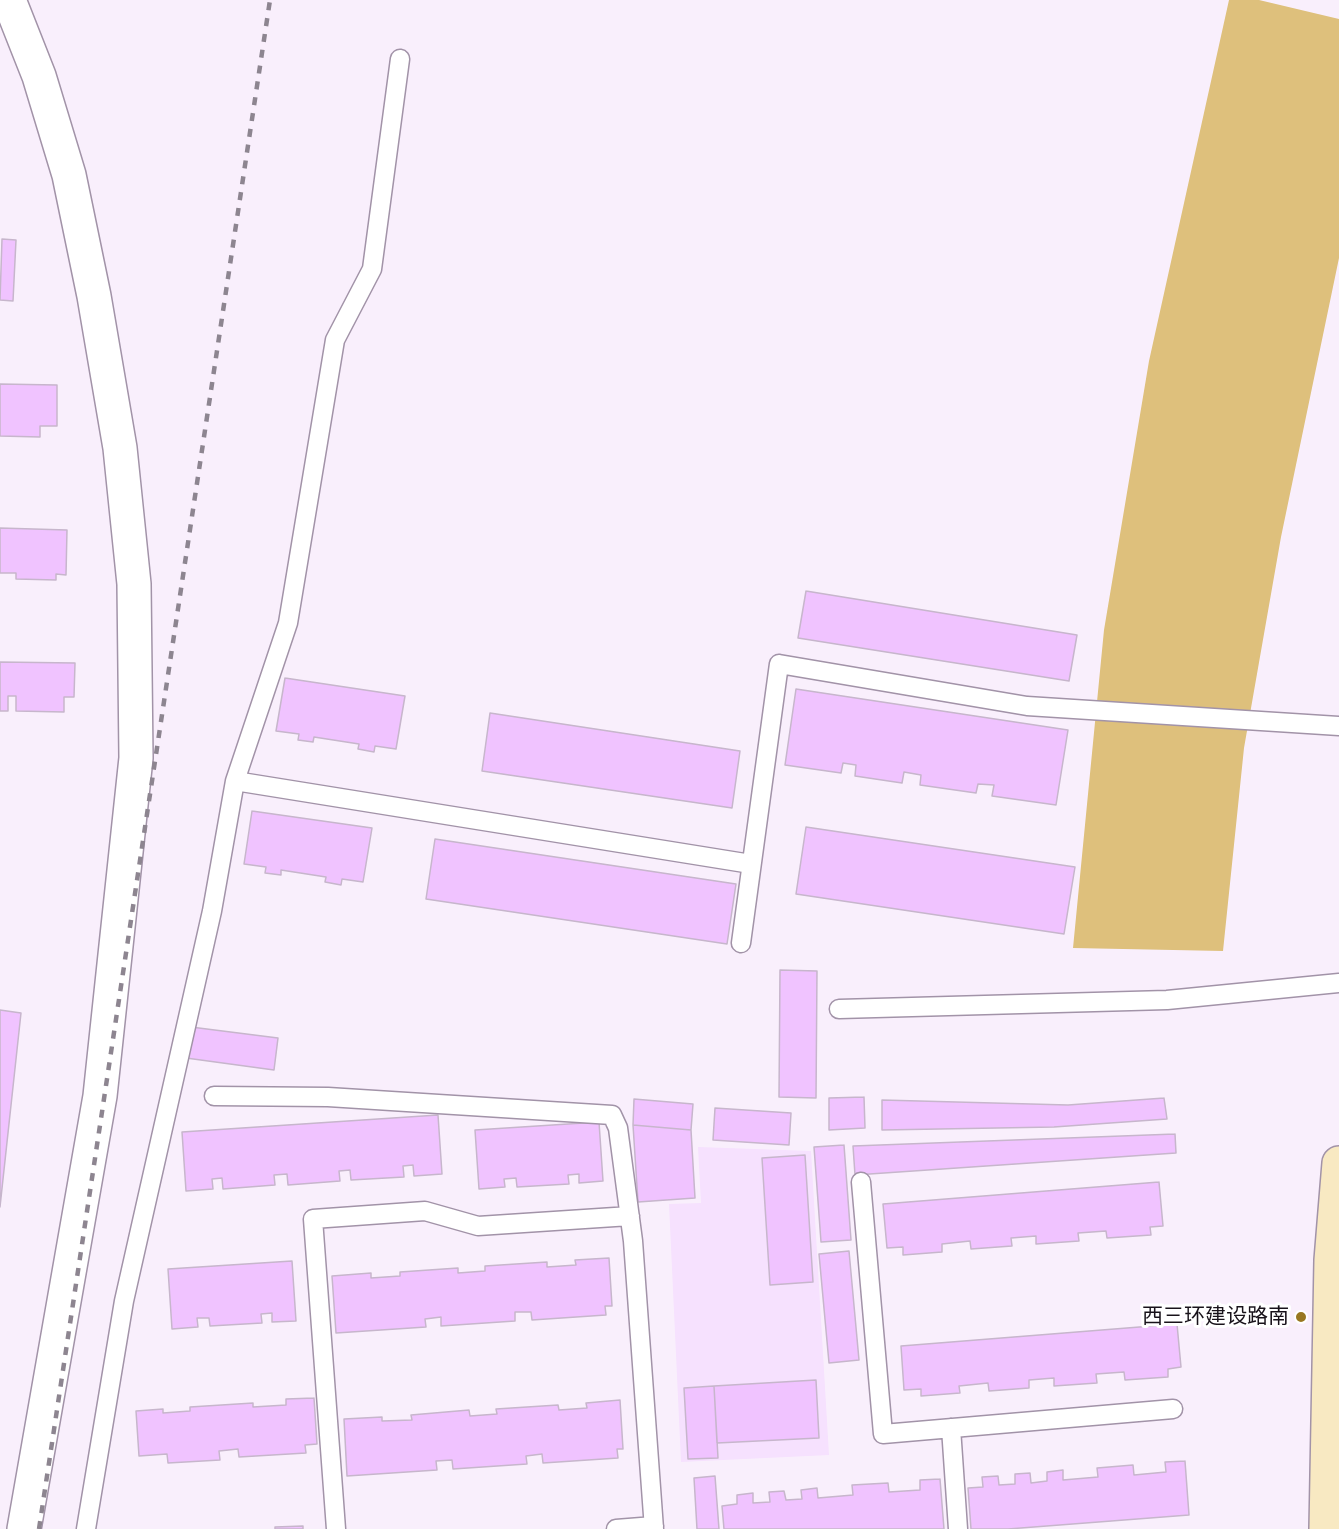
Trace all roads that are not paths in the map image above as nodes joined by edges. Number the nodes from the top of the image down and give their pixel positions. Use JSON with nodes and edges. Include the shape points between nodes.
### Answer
{"nodes":[{"id":1,"x":9,"y":0,"type":"edge"},
{"id":2,"x":400,"y":59,"type":"dead end"},
{"id":3,"x":1339,"y":726,"type":"edge"},
{"id":4,"x":235,"y":781,"type":"junction"},
{"id":5,"x":751,"y":864,"type":"junction"},
{"id":6,"x":741,"y":943,"type":"dead end"},
{"id":7,"x":1339,"y":983,"type":"edge"},
{"id":8,"x":838,"y":1009,"type":"dead end"},
{"id":9,"x":214,"y":1096,"type":"dead end"},
{"id":10,"x":1339,"y":1163,"type":"edge"},
{"id":11,"x":861,"y":1182,"type":"dead end"},
{"id":12,"x":630,"y":1216,"type":"junction"},
{"id":13,"x":1173,"y":1409,"type":"dead end"},
{"id":14,"x":951,"y":1428,"type":"junction"},
{"id":15,"x":654,"y":1528,"type":"edge"},
{"id":16,"x":24,"y":1529,"type":"edge"},
{"id":17,"x":86,"y":1529,"type":"edge"},
{"id":18,"x":336,"y":1529,"type":"edge"},
{"id":19,"x":616,"y":1529,"type":"edge"},
{"id":20,"x":958,"y":1529,"type":"edge"},
{"id":21,"x":1326,"y":1529,"type":"edge"}],
"edges":[{"from":1,"to":16,"type":"street","via":[[39,76],[69,175],[118,436],[134,584],[136,758],[99,1096]]},
{"from":2,"to":4,"type":"lane","via":[[372,269],[335,340],[288,623]]},
{"from":3,"to":5,"type":"lane","via":[[1027,706],[779,664]]},
{"from":4,"to":5,"type":"lane"},
{"from":4,"to":17,"type":"lane","via":[[212,911],[124,1301]]},
{"from":5,"to":6,"type":"lane"},
{"from":7,"to":8,"type":"lane","via":[[1167,1000]]},
{"from":9,"to":12,"type":"lane","via":[[328,1097],[612,1115],[618,1128]]},
{"from":10,"to":21,"type":"street","via":[[1331,1260]]},
{"from":11,"to":14,"type":"lane","via":[[883,1434]]},
{"from":12,"to":15,"type":"lane"},
{"from":12,"to":18,"type":"lane","via":[[478,1226],[425,1211],[313,1219]]},
{"from":13,"to":14,"type":"lane"},
{"from":14,"to":20,"type":"lane"},
{"from":15,"to":19,"type":"lane"}]}
